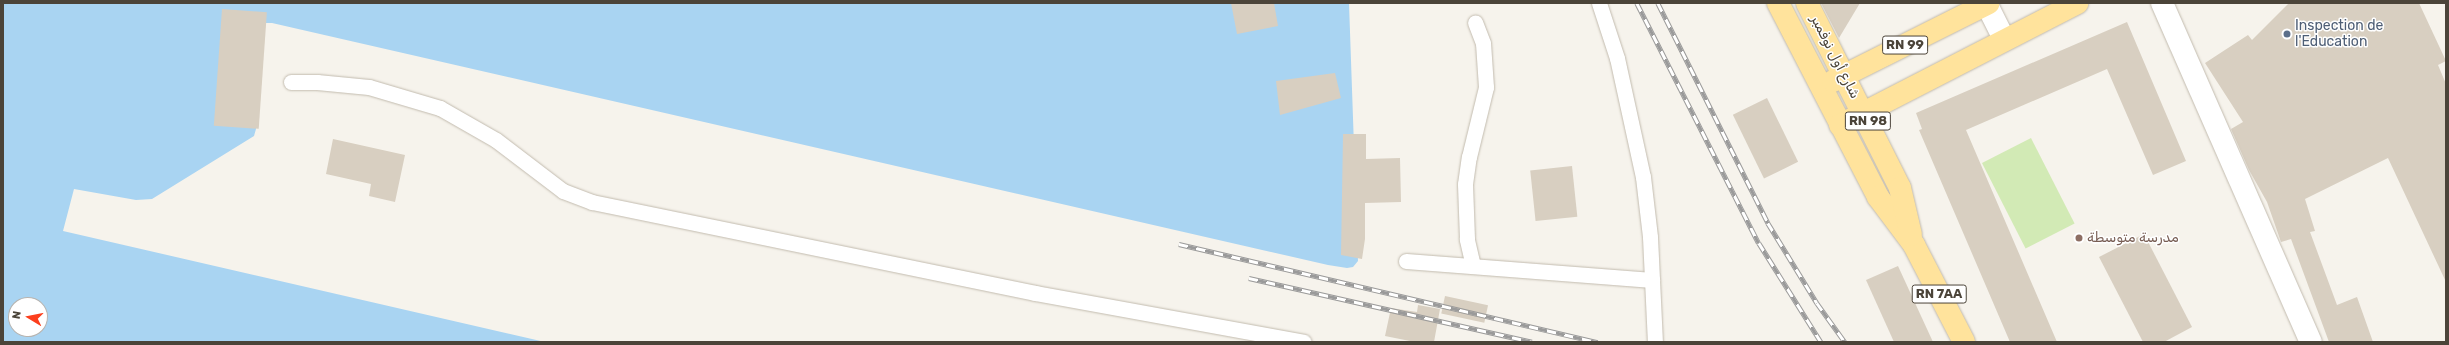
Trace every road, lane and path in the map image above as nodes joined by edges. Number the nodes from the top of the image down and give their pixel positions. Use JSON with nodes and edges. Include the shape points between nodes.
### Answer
{"nodes":[{"id":1,"x":1599,"y":3,"type":"edge"},
{"id":2,"x":1778,"y":3,"type":"edge"},
{"id":3,"x":1807,"y":3,"type":"edge"},
{"id":4,"x":1987,"y":3,"type":"edge"},
{"id":5,"x":2077,"y":3,"type":"edge"},
{"id":6,"x":2162,"y":3,"type":"edge"},
{"id":7,"x":1475,"y":22,"type":"dead end"},
{"id":8,"x":2004,"y":39,"type":"junction"},
{"id":9,"x":1845,"y":75,"type":"junction"},
{"id":10,"x":291,"y":82,"type":"dead end"},
{"id":11,"x":1821,"y":87,"type":"junction"},
{"id":12,"x":1864,"y":113,"type":"junction"},
{"id":13,"x":1840,"y":125,"type":"junction"},
{"id":14,"x":1914,"y":246,"type":"junction"},
{"id":15,"x":1406,"y":260,"type":"dead end"},
{"id":16,"x":1473,"y":266,"type":"junction"},
{"id":17,"x":1652,"y":280,"type":"junction"},
{"id":18,"x":1304,"y":342,"type":"edge"},
{"id":19,"x":1655,"y":342,"type":"edge"},
{"id":20,"x":1964,"y":342,"type":"edge"},
{"id":21,"x":2311,"y":342,"type":"edge"}],
"edges":[{"from":1,"to":17,"type":"lane","via":[[1632,117],[1643,177]]},
{"from":2,"to":11,"type":"main road","name":"شارع أول نوفمبر","number":"RN 98"},
{"from":3,"to":9,"type":"main road","name":"شارع أول نوفمبر","number":"RN 98"},
{"from":4,"to":8,"type":"street"},
{"from":4,"to":9,"type":"main road","number":"RN 99"},
{"from":5,"to":8,"type":"main road","number":"RN 99"},
{"from":6,"to":21,"type":"street"},
{"from":7,"to":16,"type":"lane","via":[[1483,43],[1486,87],[1465,184],[1467,239]]},
{"from":8,"to":12,"type":"main road","number":"RN 99"},
{"from":9,"to":11,"type":"main road","number":"RN 99"},
{"from":9,"to":12,"type":"main road","name":"شارع أول نوفمبر","number":"RN 98"},
{"from":10,"to":18,"type":"lane","via":[[369,87],[440,108],[490,136],[563,191],[592,202],[1035,293]]},
{"from":11,"to":13,"type":"main road","number":"RN 98"},
{"from":12,"to":13,"type":"main road","number":"RN 99"},
{"from":12,"to":14,"type":"main road","name":"شارع أول نوفمبر","number":"RN 98","via":[[1900,188]]},
{"from":13,"to":14,"type":"main road","number":"RN 98","via":[[1878,197]]},
{"from":14,"to":20,"type":"main road","number":"RN 7AA"},
{"from":15,"to":16,"type":"lane"},
{"from":16,"to":17,"type":"lane"},
{"from":17,"to":19,"type":"lane"}]}
